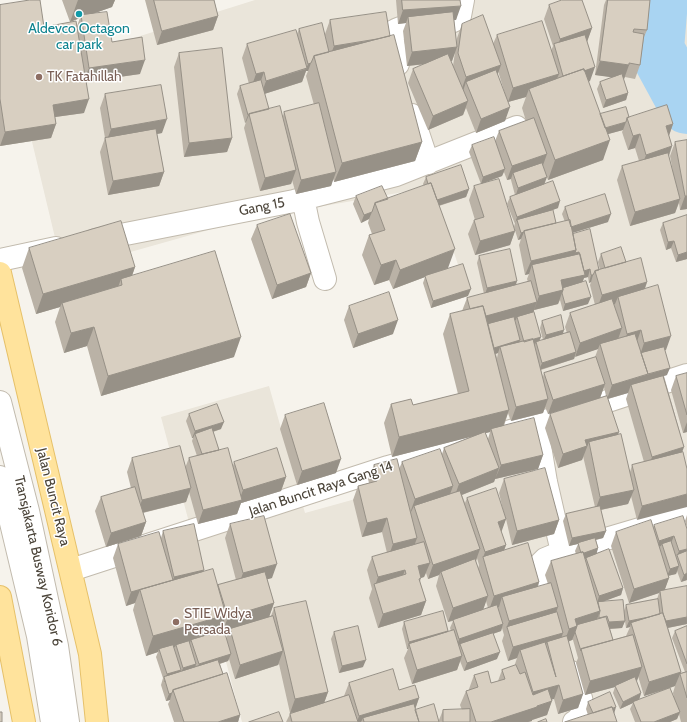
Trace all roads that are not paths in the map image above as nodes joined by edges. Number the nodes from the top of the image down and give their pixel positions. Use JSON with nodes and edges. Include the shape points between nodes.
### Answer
{"nodes":[{"id":1,"x":463,"y":0,"type":"edge"},
{"id":2,"x":517,"y":127,"type":"edge"},
{"id":3,"x":428,"y":163,"type":"junction"},
{"id":4,"x":303,"y":198,"type":"junction"},
{"id":5,"x":0,"y":260,"type":"edge"},
{"id":6,"x":0,"y":273,"type":"edge"},
{"id":7,"x":325,"y":279,"type":"dead end"},
{"id":8,"x":687,"y":375,"type":"edge"},
{"id":9,"x":0,"y":402,"type":"edge"},
{"id":10,"x":536,"y":423,"type":"junction"},
{"id":11,"x":0,"y":477,"type":"edge"},
{"id":12,"x":687,"y":515,"type":"edge"},
{"id":13,"x":562,"y":552,"type":"junction"},
{"id":14,"x":71,"y":570,"type":"junction"},
{"id":15,"x":0,"y":597,"type":"edge"},
{"id":16,"x":557,"y":630,"type":"edge"},
{"id":17,"x":566,"y":657,"type":"edge"},
{"id":18,"x":24,"y":722,"type":"edge"},
{"id":19,"x":52,"y":722,"type":"edge"},
{"id":20,"x":68,"y":722,"type":"edge"},
{"id":21,"x":97,"y":722,"type":"edge"},
{"id":22,"x":574,"y":722,"type":"edge"}],
"edges":[{"from":1,"to":3,"type":"street","via":[[458,19],[450,23],[402,28],[394,31],[392,37],[404,87]]},
{"from":2,"to":3,"type":"street","name":"Gang 15"},
{"from":3,"to":4,"type":"street","name":"Gang 15","via":[[396,175]]},
{"from":4,"to":5,"type":"street","name":"Gang 15"},
{"from":4,"to":7,"type":"street"},
{"from":6,"to":14,"type":"main road","name":"Jalan Buncit Raya"},
{"from":8,"to":10,"type":"street","name":"Jalan Buncit Raya Gang 14"},
{"from":9,"to":20,"type":"street","name":"Transjakarta Busway Koridor 6","via":[[28,511],[56,639]]},
{"from":10,"to":13,"type":"street"},
{"from":10,"to":14,"type":"street","name":"Jalan Buncit Raya Gang 14"},
{"from":11,"to":19,"type":"street","name":"Transjakarta Busway Koridor 6","via":[[38,636]]},
{"from":12,"to":13,"type":"street"},
{"from":13,"to":16,"type":"street","via":[[541,563]]},
{"from":14,"to":21,"type":"main road","name":"Jalan Buncit Raya","via":[[90,654]]},
{"from":15,"to":18,"type":"main road"},
{"from":17,"to":22,"type":"street","via":[[581,701],[580,717]]}]}
